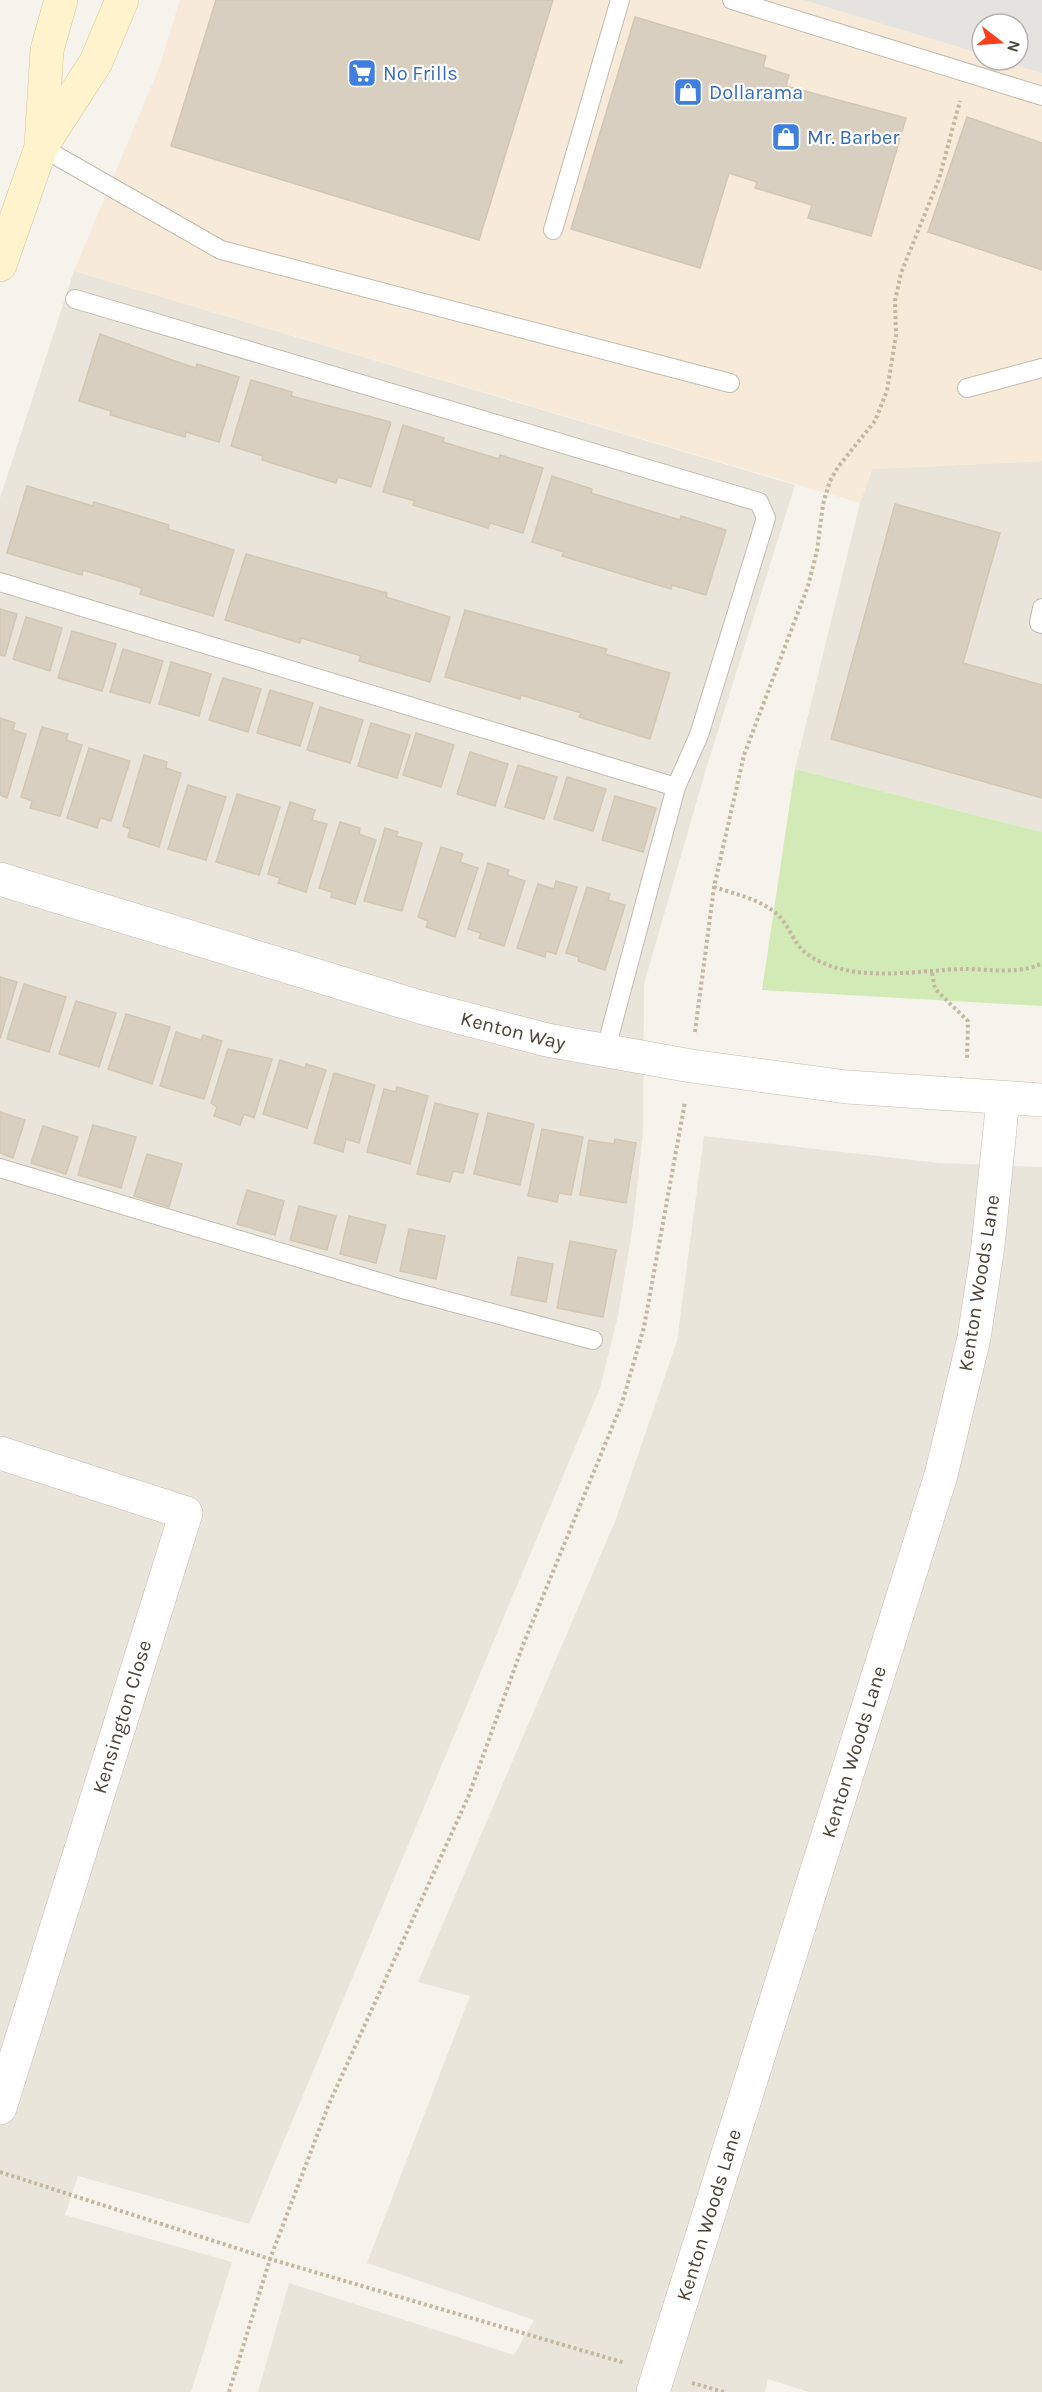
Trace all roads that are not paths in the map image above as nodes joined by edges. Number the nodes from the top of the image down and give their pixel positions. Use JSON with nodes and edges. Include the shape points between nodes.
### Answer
{"nodes":[{"id":1,"x":61,"y":0,"type":"edge"},
{"id":2,"x":122,"y":0,"type":"edge"},
{"id":3,"x":620,"y":0,"type":"edge"},
{"id":4,"x":732,"y":0,"type":"edge"},
{"id":5,"x":1042,"y":96,"type":"edge"},
{"id":6,"x":41,"y":147,"type":"junction"},
{"id":7,"x":553,"y":230,"type":"dead end"},
{"id":8,"x":0,"y":265,"type":"edge"},
{"id":9,"x":75,"y":299,"type":"dead end"},
{"id":10,"x":1042,"y":368,"type":"edge"},
{"id":11,"x":730,"y":383,"type":"dead end"},
{"id":12,"x":967,"y":388,"type":"dead end"},
{"id":13,"x":0,"y":582,"type":"edge"},
{"id":14,"x":1042,"y":608,"type":"edge"},
{"id":15,"x":1042,"y":624,"type":"edge"},
{"id":16,"x":676,"y":787,"type":"junction"},
{"id":17,"x":0,"y":879,"type":"edge"},
{"id":18,"x":605,"y":1052,"type":"junction"},
{"id":19,"x":1003,"y":1100,"type":"junction"},
{"id":20,"x":1042,"y":1100,"type":"edge"},
{"id":21,"x":0,"y":1168,"type":"edge"},
{"id":22,"x":593,"y":1340,"type":"dead end"},
{"id":23,"x":0,"y":1453,"type":"edge"},
{"id":24,"x":0,"y":2108,"type":"edge"},
{"id":25,"x":656,"y":2383,"type":"edge"}],
"edges":[{"from":1,"to":6,"type":"street","via":[[47,50]]},
{"from":2,"to":6,"type":"street","via":[[96,62]]},
{"from":3,"to":7,"type":"lane"},
{"from":4,"to":5,"type":"lane"},
{"from":6,"to":8,"type":"street"},
{"from":6,"to":11,"type":"lane","via":[[221,250]]},
{"from":9,"to":16,"type":"lane","via":[[759,502],[766,518],[699,735]]},
{"from":10,"to":12,"type":"lane"},
{"from":13,"to":16,"type":"lane"},
{"from":14,"to":15,"type":"lane"},
{"from":16,"to":18,"type":"lane"},
{"from":17,"to":18,"type":"street","name":"Kenton Way","via":[[420,1007]]},
{"from":18,"to":19,"type":"street","name":"Kenton Way","via":[[847,1087]]},
{"from":19,"to":20,"type":"street","name":"Kenton Way"},
{"from":19,"to":25,"type":"street","name":"Kenton Woods Lane","via":[[974,1338],[941,1475]]},
{"from":21,"to":22,"type":"lane","via":[[399,1288]]},
{"from":23,"to":24,"type":"street","name":"Kensington Close","via":[[186,1513]]}]}
